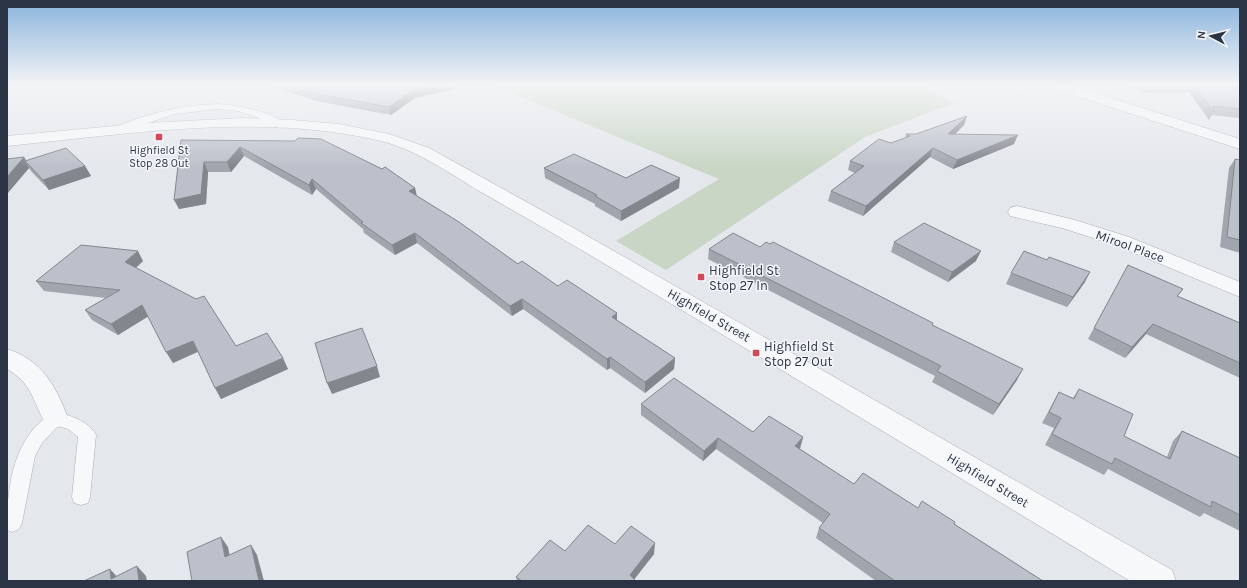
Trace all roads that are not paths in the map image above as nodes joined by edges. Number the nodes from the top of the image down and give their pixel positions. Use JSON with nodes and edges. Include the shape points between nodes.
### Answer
{"nodes":[{"id":1,"x":1142,"y":112,"type":"edge"},
{"id":2,"x":7,"y":141,"type":"edge"},
{"id":3,"x":1240,"y":144,"type":"edge"},
{"id":4,"x":1016,"y":212,"type":"dead end"},
{"id":5,"x":1240,"y":290,"type":"edge"},
{"id":6,"x":7,"y":358,"type":"edge"},
{"id":7,"x":55,"y":418,"type":"junction"},
{"id":8,"x":81,"y":497,"type":"dead end"},
{"id":9,"x":12,"y":523,"type":"dead end"},
{"id":10,"x":1160,"y":581,"type":"edge"}],
"edges":[{"from":1,"to":3,"type":"street"},
{"from":2,"to":10,"type":"street","name":"Highfield Street","via":[[208,125],[280,125],[332,129],[405,144],[446,164],[634,272]]},
{"from":4,"to":5,"type":"street","name":"Mirool Place","via":[[1068,224],[1122,241]]},
{"from":6,"to":7,"type":"street","via":[[36,376],[46,391]]},
{"from":7,"to":8,"type":"lane","via":[[74,424],[87,435]]},
{"from":7,"to":9,"type":"lane","via":[[36,438],[26,456]]}]}
